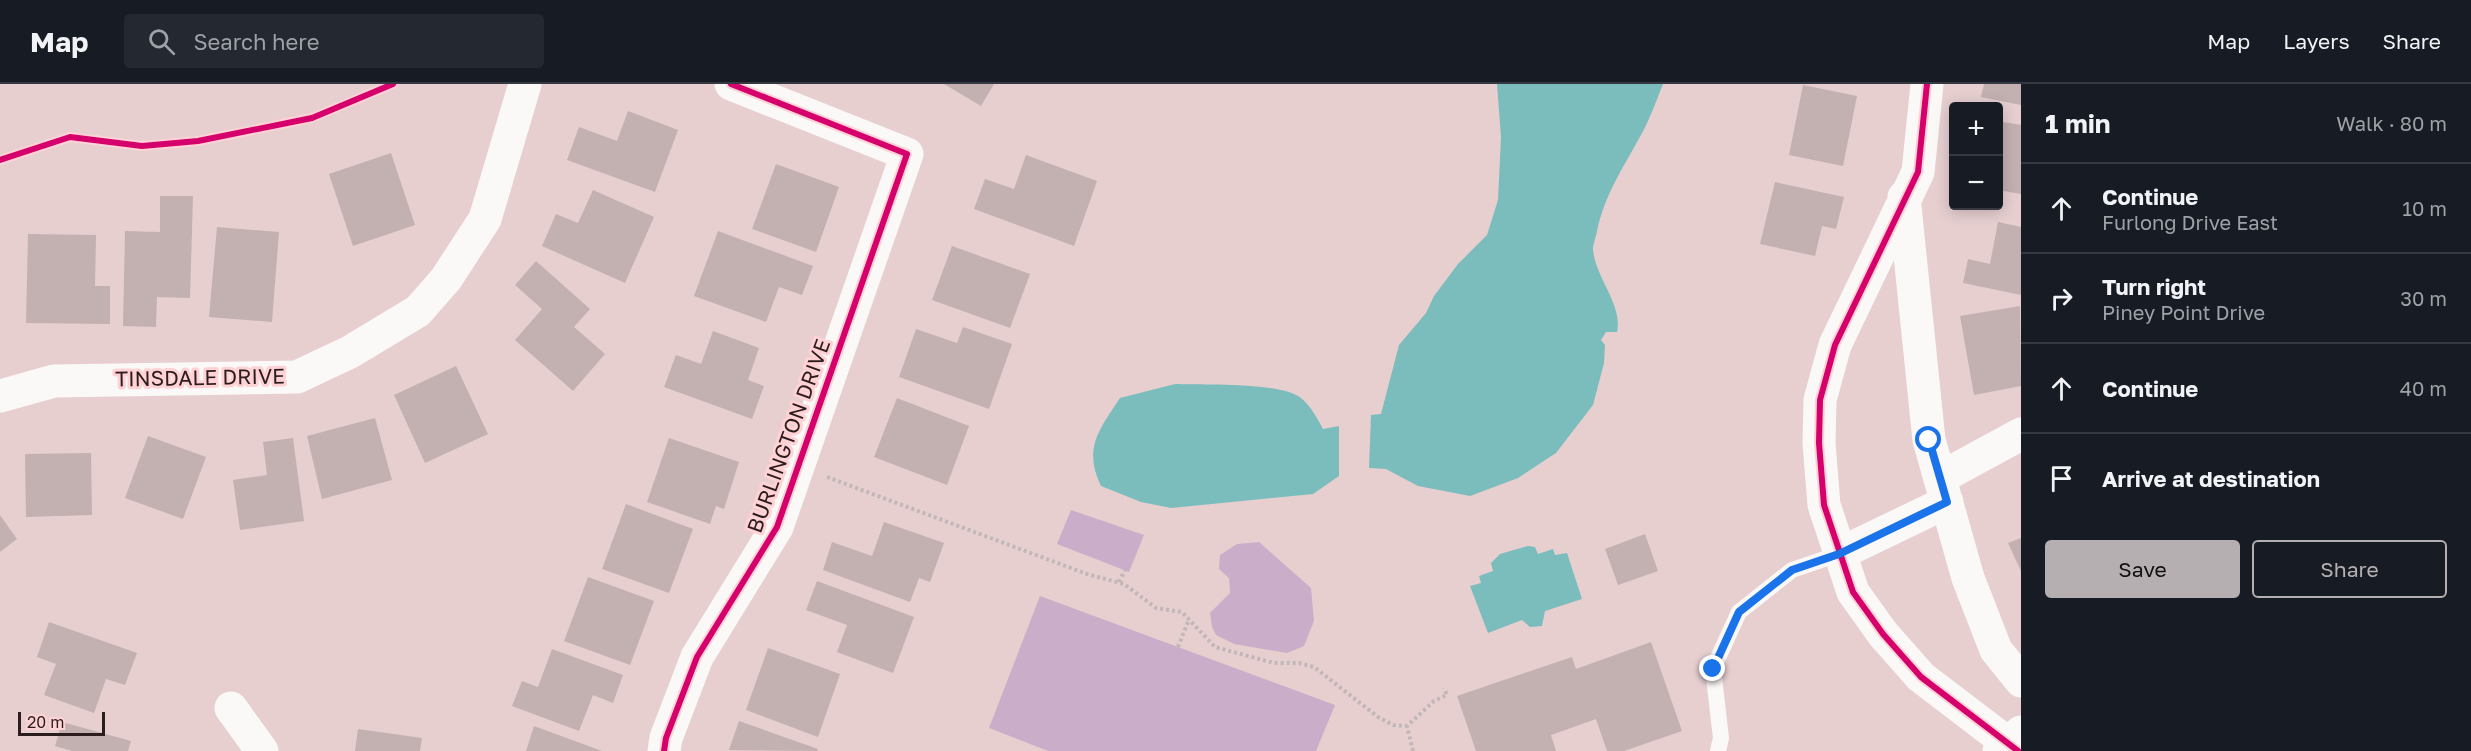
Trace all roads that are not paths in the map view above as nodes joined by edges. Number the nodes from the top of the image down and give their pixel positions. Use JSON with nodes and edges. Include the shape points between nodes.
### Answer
{"nodes":[{"id":1,"x":525,"y":84,"type":"edge"},
{"id":2,"x":731,"y":84,"type":"edge"},
{"id":3,"x":1927,"y":84,"type":"edge"},
{"id":4,"x":1904,"y":197,"type":"junction"},
{"id":5,"x":0,"y":396,"type":"edge"},
{"id":6,"x":2021,"y":434,"type":"edge"},
{"id":7,"x":1943,"y":490,"type":"junction"},
{"id":8,"x":1839,"y":554,"type":"junction"},
{"id":9,"x":2021,"y":681,"type":"edge"},
{"id":10,"x":231,"y":708,"type":"dead end"},
{"id":11,"x":2011,"y":744,"type":"edge"},
{"id":12,"x":262,"y":751,"type":"edge"},
{"id":13,"x":664,"y":751,"type":"edge"},
{"id":14,"x":1718,"y":751,"type":"edge"}],
"edges":[{"from":1,"to":5,"type":"street","name":"TINSDALE DRIVE","via":[[485,219],[446,279],[418,311],[350,352],[297,377],[54,381]]},
{"from":2,"to":13,"type":"street","name":"BURLINGTON DRIVE","via":[[907,154],[777,527],[697,657]]},
{"from":3,"to":4,"type":"street","via":[[1918,172]]},
{"from":4,"to":7,"type":"street","via":[[1923,397],[1929,440]]},
{"from":4,"to":8,"type":"street","via":[[1835,345],[1820,400],[1824,504]]},
{"from":6,"to":7,"type":"street"},
{"from":7,"to":8,"type":"street"},
{"from":7,"to":9,"type":"street","via":[[1968,578],[1996,650]]},
{"from":8,"to":11,"type":"street","via":[[1853,592],[1921,677]]},
{"from":8,"to":14,"type":"lane","via":[[1792,570],[1739,612],[1713,669],[1721,738]]},
{"from":10,"to":12,"type":"street"}]}
